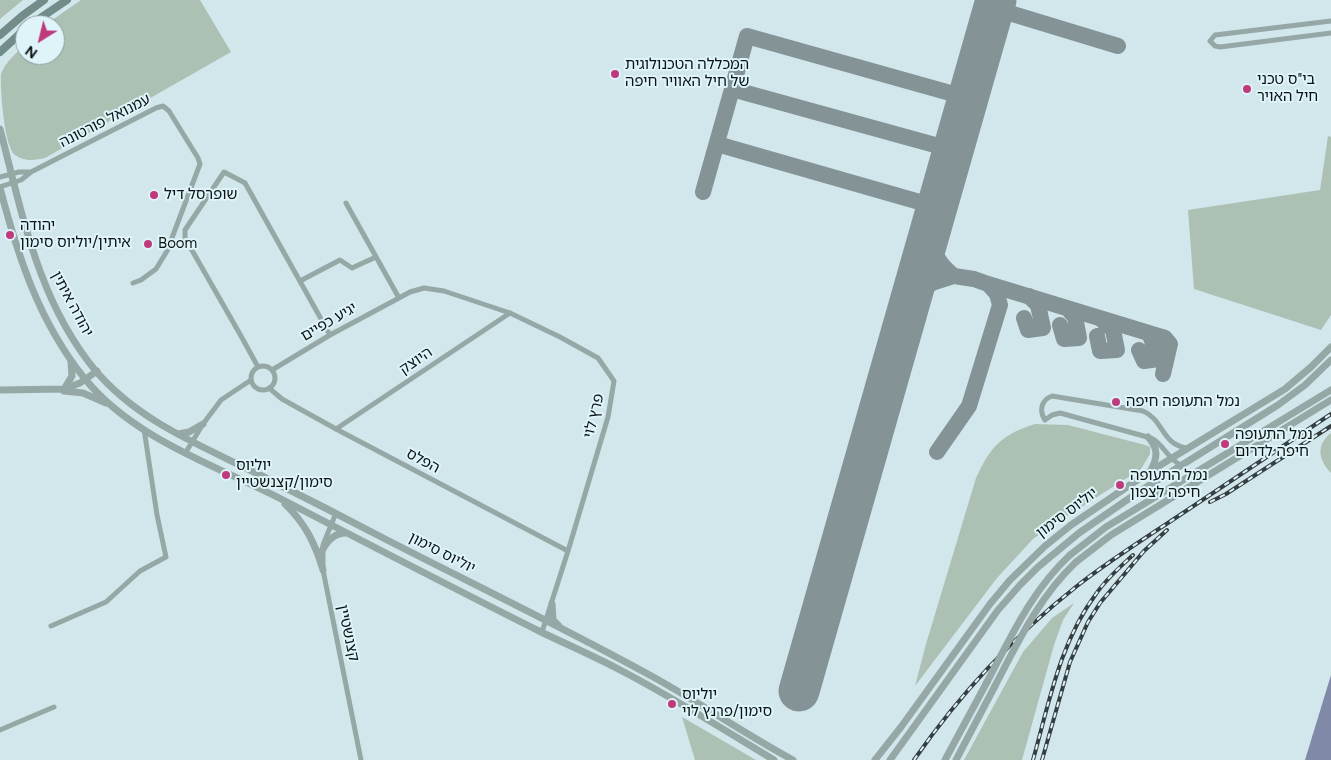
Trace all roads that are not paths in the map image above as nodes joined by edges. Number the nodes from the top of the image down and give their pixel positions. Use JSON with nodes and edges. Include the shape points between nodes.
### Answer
{"nodes":[{"id":1,"x":44,"y":0,"type":"edge"},
{"id":2,"x":67,"y":0,"type":"edge"},
{"id":3,"x":45,"y":15,"type":"edge"},
{"id":4,"x":1331,"y":21,"type":"edge"},
{"id":5,"x":1331,"y":33,"type":"edge"},
{"id":6,"x":0,"y":35,"type":"edge"},
{"id":7,"x":15,"y":38,"type":"edge"},
{"id":8,"x":0,"y":52,"type":"edge"},
{"id":9,"x":0,"y":129,"type":"edge"},
{"id":10,"x":31,"y":172,"type":"junction"},
{"id":11,"x":11,"y":174,"type":"junction"},
{"id":12,"x":0,"y":177,"type":"edge"},
{"id":13,"x":13,"y":184,"type":"junction"},
{"id":14,"x":0,"y":187,"type":"edge"},
{"id":15,"x":346,"y":203,"type":"dead end"},
{"id":16,"x":376,"y":257,"type":"junction"},
{"id":17,"x":300,"y":281,"type":"junction"},
{"id":18,"x":133,"y":283,"type":"dead end"},
{"id":19,"x":398,"y":298,"type":"junction"},
{"id":20,"x":510,"y":313,"type":"junction"},
{"id":21,"x":330,"y":335,"type":"junction"},
{"id":22,"x":1331,"y":347,"type":"edge"},
{"id":23,"x":68,"y":355,"type":"junction"},
{"id":24,"x":1331,"y":360,"type":"edge"},
{"id":25,"x":258,"y":367,"type":"junction"},
{"id":26,"x":272,"y":370,"type":"junction"},
{"id":27,"x":96,"y":371,"type":"junction"},
{"id":28,"x":85,"y":379,"type":"junction"},
{"id":29,"x":251,"y":380,"type":"junction"},
{"id":30,"x":269,"y":388,"type":"junction"},
{"id":31,"x":64,"y":389,"type":"junction"},
{"id":32,"x":0,"y":390,"type":"edge"},
{"id":33,"x":56,"y":390,"type":"junction"},
{"id":34,"x":1331,"y":390,"type":"edge"},
{"id":35,"x":1331,"y":400,"type":"edge"},
{"id":36,"x":114,"y":407,"type":"junction"},
{"id":37,"x":203,"y":424,"type":"junction"},
{"id":38,"x":144,"y":429,"type":"junction"},
{"id":39,"x":336,"y":429,"type":"junction"},
{"id":40,"x":176,"y":434,"type":"junction"},
{"id":41,"x":1148,"y":437,"type":"junction"},
{"id":42,"x":192,"y":442,"type":"junction"},
{"id":43,"x":1187,"y":448,"type":"junction"},
{"id":44,"x":186,"y":452,"type":"junction"},
{"id":45,"x":1171,"y":458,"type":"junction"},
{"id":46,"x":1181,"y":465,"type":"junction"},
{"id":47,"x":1150,"y":472,"type":"junction"},
{"id":48,"x":277,"y":497,"type":"junction"},
{"id":49,"x":336,"y":514,"type":"junction"},
{"id":50,"x":330,"y":524,"type":"junction"},
{"id":51,"x":349,"y":534,"type":"junction"},
{"id":52,"x":322,"y":551,"type":"junction"},
{"id":53,"x":568,"y":552,"type":"junction"},
{"id":54,"x":323,"y":570,"type":"junction"},
{"id":55,"x":552,"y":604,"type":"junction"},
{"id":56,"x":533,"y":615,"type":"junction"},
{"id":57,"x":546,"y":621,"type":"junction"},
{"id":58,"x":51,"y":626,"type":"dead end"},
{"id":59,"x":563,"y":630,"type":"junction"},
{"id":60,"x":542,"y":632,"type":"junction"},
{"id":61,"x":54,"y":707,"type":"dead end"},
{"id":62,"x":0,"y":730,"type":"edge"},
{"id":63,"x":361,"y":760,"type":"edge"},
{"id":64,"x":774,"y":760,"type":"edge"},
{"id":65,"x":793,"y":760,"type":"edge"},
{"id":66,"x":875,"y":760,"type":"edge"},
{"id":67,"x":890,"y":760,"type":"edge"},
{"id":68,"x":945,"y":760,"type":"edge"},
{"id":69,"x":956,"y":760,"type":"edge"}],
"edges":[{"from":1,"to":6,"type":"main road"},
{"from":2,"to":3,"type":"main road"},
{"from":4,"to":5,"type":"street","via":[[1215,35],[1210,41],[1220,47]]},
{"from":7,"to":8,"type":"main road"},
{"from":9,"to":11,"type":"street","name":"יהודה איתין"},
{"from":10,"to":11,"type":"street","name":"עמנואל פורטונה"},
{"from":10,"to":13,"type":"street","name":"עמנואל פורטונה"},
{"from":10,"to":18,"type":"street","name":"עמנואל פורטונה","via":[[156,108],[163,106],[170,111],[200,164],[167,251],[156,269]]},
{"from":11,"to":12,"type":"street","name":"עמנואל פורטונה"},
{"from":11,"to":13,"type":"street","name":"יהודה איתין"},
{"from":13,"to":14,"type":"street"},
{"from":13,"to":27,"type":"street","name":"יהודה איתין","via":[[50,298]]},
{"from":14,"to":23,"type":"street","name":"יהודה איתין","via":[[26,277]]},
{"from":15,"to":16,"type":"street"},
{"from":16,"to":17,"type":"street","via":[[352,268],[340,260]]},
{"from":16,"to":19,"type":"street"},
{"from":17,"to":21,"type":"street"},
{"from":17,"to":25,"type":"street","via":[[245,182],[224,172],[185,230],[185,238]]},
{"from":19,"to":20,"type":"street","name":"פרץ לוי","via":[[424,288],[444,291]]},
{"from":19,"to":21,"type":"street","name":"יגיע כפיים"},
{"from":20,"to":39,"type":"street","name":"היוצק"},
{"from":20,"to":53,"type":"street","name":"פרץ לוי","via":[[598,358],[614,381],[608,417]]},
{"from":21,"to":26,"type":"street","name":"יגיע כפיים"},
{"from":22,"to":43,"type":"street","name":"יוליוס סימון","via":[[1285,389]]},
{"from":23,"to":28,"type":"street","name":"יהודה איתין"},
{"from":23,"to":31,"type":"street","via":[[73,372]]},
{"from":24,"to":46,"type":"street","name":"יוליוס סימון","via":[[1278,405]]},
{"from":25,"to":26,"type":"street"},
{"from":25,"to":29,"type":"street","via":[[252,372]]},
{"from":26,"to":30,"type":"street","via":[[275,378]]},
{"from":27,"to":28,"type":"street"},
{"from":27,"to":40,"type":"street","name":"יוליוס סימון","via":[[130,405]]},
{"from":28,"to":31,"type":"street"},
{"from":28,"to":36,"type":"street","name":"יוליוס סימון"},
{"from":29,"to":30,"type":"street","via":[[258,389]]},
{"from":29,"to":37,"type":"street","via":[[221,400]]},
{"from":30,"to":39,"type":"street","name":"הפלס","via":[[282,399]]},
{"from":31,"to":33,"type":"street"},
{"from":32,"to":33,"type":"street"},
{"from":33,"to":36,"type":"street","via":[[83,393]]},
{"from":34,"to":68,"type":"street","bridge":true,"via":[[1106,527],[1070,555],[1029,604]]},
{"from":35,"to":69,"type":"street","bridge":true,"via":[[1111,535],[1076,562],[1037,608]]},
{"from":36,"to":38,"type":"street","name":"יוליוס סימון"},
{"from":37,"to":40,"type":"street","via":[[190,432]]},
{"from":37,"to":42,"type":"street"},
{"from":38,"to":44,"type":"street","name":"יוליוס סימון"},
{"from":38,"to":58,"type":"street","via":[[166,557],[140,571],[106,602]]},
{"from":39,"to":53,"type":"street","name":"הפלס"},
{"from":40,"to":42,"type":"street","name":"יוליוס סימון"},
{"from":41,"to":43,"type":"street","via":[[1060,413],[1045,420],[1042,404],[1052,396],[1143,411],[1151,415],[1170,442]]},
{"from":41,"to":45,"type":"street","via":[[1159,442]]},
{"from":41,"to":47,"type":"street","via":[[1157,458]]},
{"from":42,"to":44,"type":"street"},
{"from":42,"to":49,"type":"street","name":"יוליוס סימון"},
{"from":43,"to":45,"type":"street","name":"יוליוס סימון"},
{"from":44,"to":48,"type":"street","name":"יוליוס סימון"},
{"from":45,"to":46,"type":"street"},
{"from":45,"to":47,"type":"street","name":"יוליוס סימון"},
{"from":46,"to":67,"type":"street","name":"יוליוס סימון","via":[[1079,533],[1020,585],[998,610]]},
{"from":47,"to":66,"type":"street","name":"יוליוס סימון","via":[[1071,525],[1010,580]]},
{"from":48,"to":50,"type":"street","name":"יוליוס סימון"},
{"from":48,"to":54,"type":"street","via":[[305,526]]},
{"from":49,"to":50,"type":"street","name":"קצנשטיין"},
{"from":49,"to":56,"type":"street","name":"יוליוס סימון"},
{"from":50,"to":51,"type":"street","name":"יוליוס סימון"},
{"from":50,"to":52,"type":"street","name":"קצנשטיין"},
{"from":51,"to":52,"type":"street","via":[[333,536]]},
{"from":51,"to":60,"type":"street","name":"יוליוס סימון"},
{"from":52,"to":54,"type":"street","name":"קצנשטיין"},
{"from":53,"to":55,"type":"street","name":"פרץ לוי"},
{"from":54,"to":63,"type":"street","name":"קצנשטיין"},
{"from":55,"to":56,"type":"street","via":[[542,615]]},
{"from":55,"to":57,"type":"street","name":"פרץ לוי"},
{"from":55,"to":59,"type":"street","via":[[553,620]]},
{"from":56,"to":57,"type":"street","name":"יוליוס סימון"},
{"from":57,"to":59,"type":"street","name":"יוליוס סימון"},
{"from":57,"to":60,"type":"street","name":"פרץ לוי"},
{"from":59,"to":65,"type":"street","name":"יוליוס סימון","via":[[656,679]]},
{"from":60,"to":64,"type":"street","name":"יוליוס סימון","via":[[621,670]]},
{"from":61,"to":62,"type":"street"}]}
